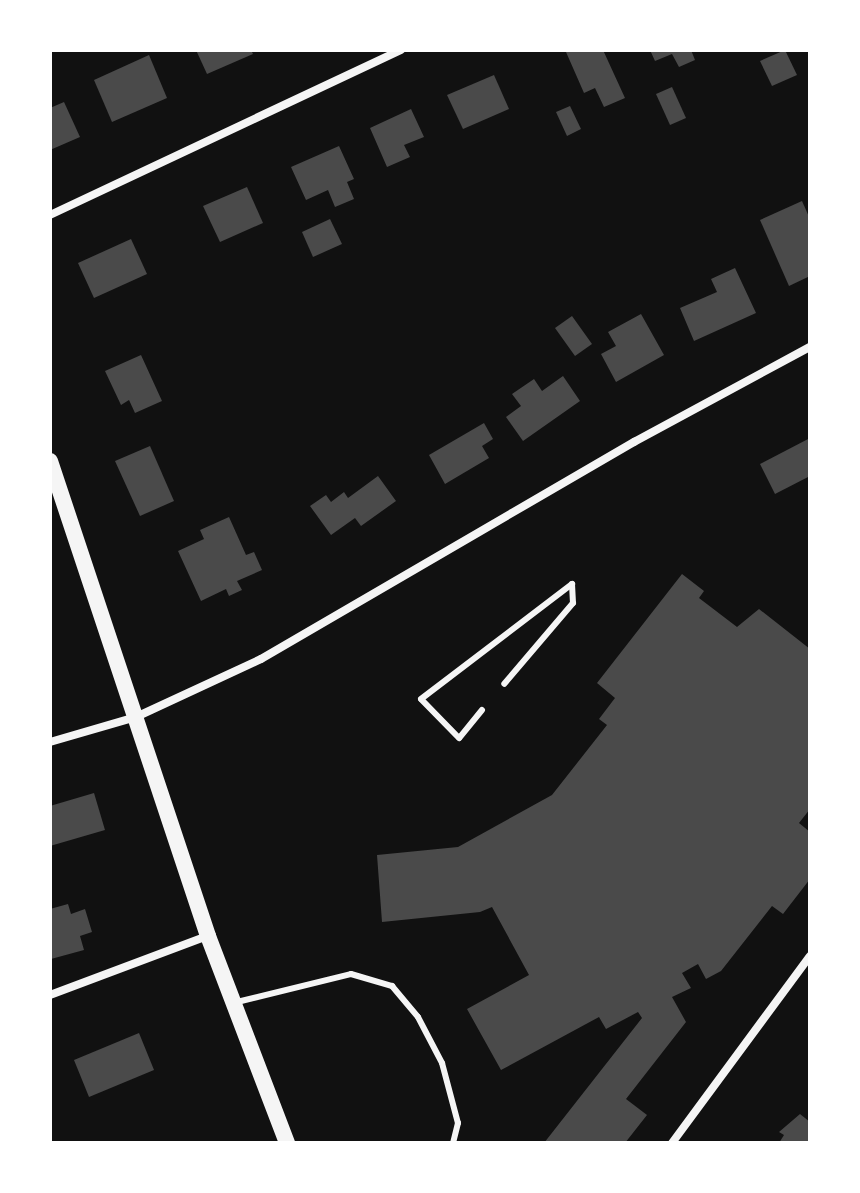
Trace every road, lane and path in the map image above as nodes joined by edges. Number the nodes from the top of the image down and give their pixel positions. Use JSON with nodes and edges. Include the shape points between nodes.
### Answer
{"nodes":[{"id":1,"x":401,"y":50,"type":"edge"},
{"id":2,"x":50,"y":215,"type":"edge"},
{"id":3,"x":810,"y":347,"type":"edge"},
{"id":4,"x":50,"y":461,"type":"edge"},
{"id":5,"x":504,"y":684,"type":"dead end"},
{"id":6,"x":482,"y":710,"type":"dead end"},
{"id":7,"x":136,"y":717,"type":"junction"},
{"id":8,"x":50,"y":742,"type":"edge"},
{"id":9,"x":208,"y":936,"type":"junction"},
{"id":10,"x":810,"y":956,"type":"edge"},
{"id":11,"x":50,"y":995,"type":"edge"},
{"id":12,"x":233,"y":1003,"type":"junction"},
{"id":13,"x":287,"y":1143,"type":"edge"},
{"id":14,"x":453,"y":1143,"type":"edge"},
{"id":15,"x":672,"y":1143,"type":"edge"}],
"edges":[{"from":1,"to":2,"type":"street"},
{"from":3,"to":7,"type":"street","via":[[634,442],[261,659]]},
{"from":4,"to":7,"type":"main road"},
{"from":5,"to":6,"type":"lane","via":[[573,603],[572,584],[421,699],[459,738]]},
{"from":7,"to":8,"type":"street"},
{"from":7,"to":9,"type":"main road"},
{"from":9,"to":11,"type":"street"},
{"from":9,"to":12,"type":"main road"},
{"from":10,"to":15,"type":"street"},
{"from":12,"to":13,"type":"main road"},
{"from":12,"to":14,"type":"lane","via":[[351,974],[392,986],[418,1017],[442,1063],[458,1123]]}]}
